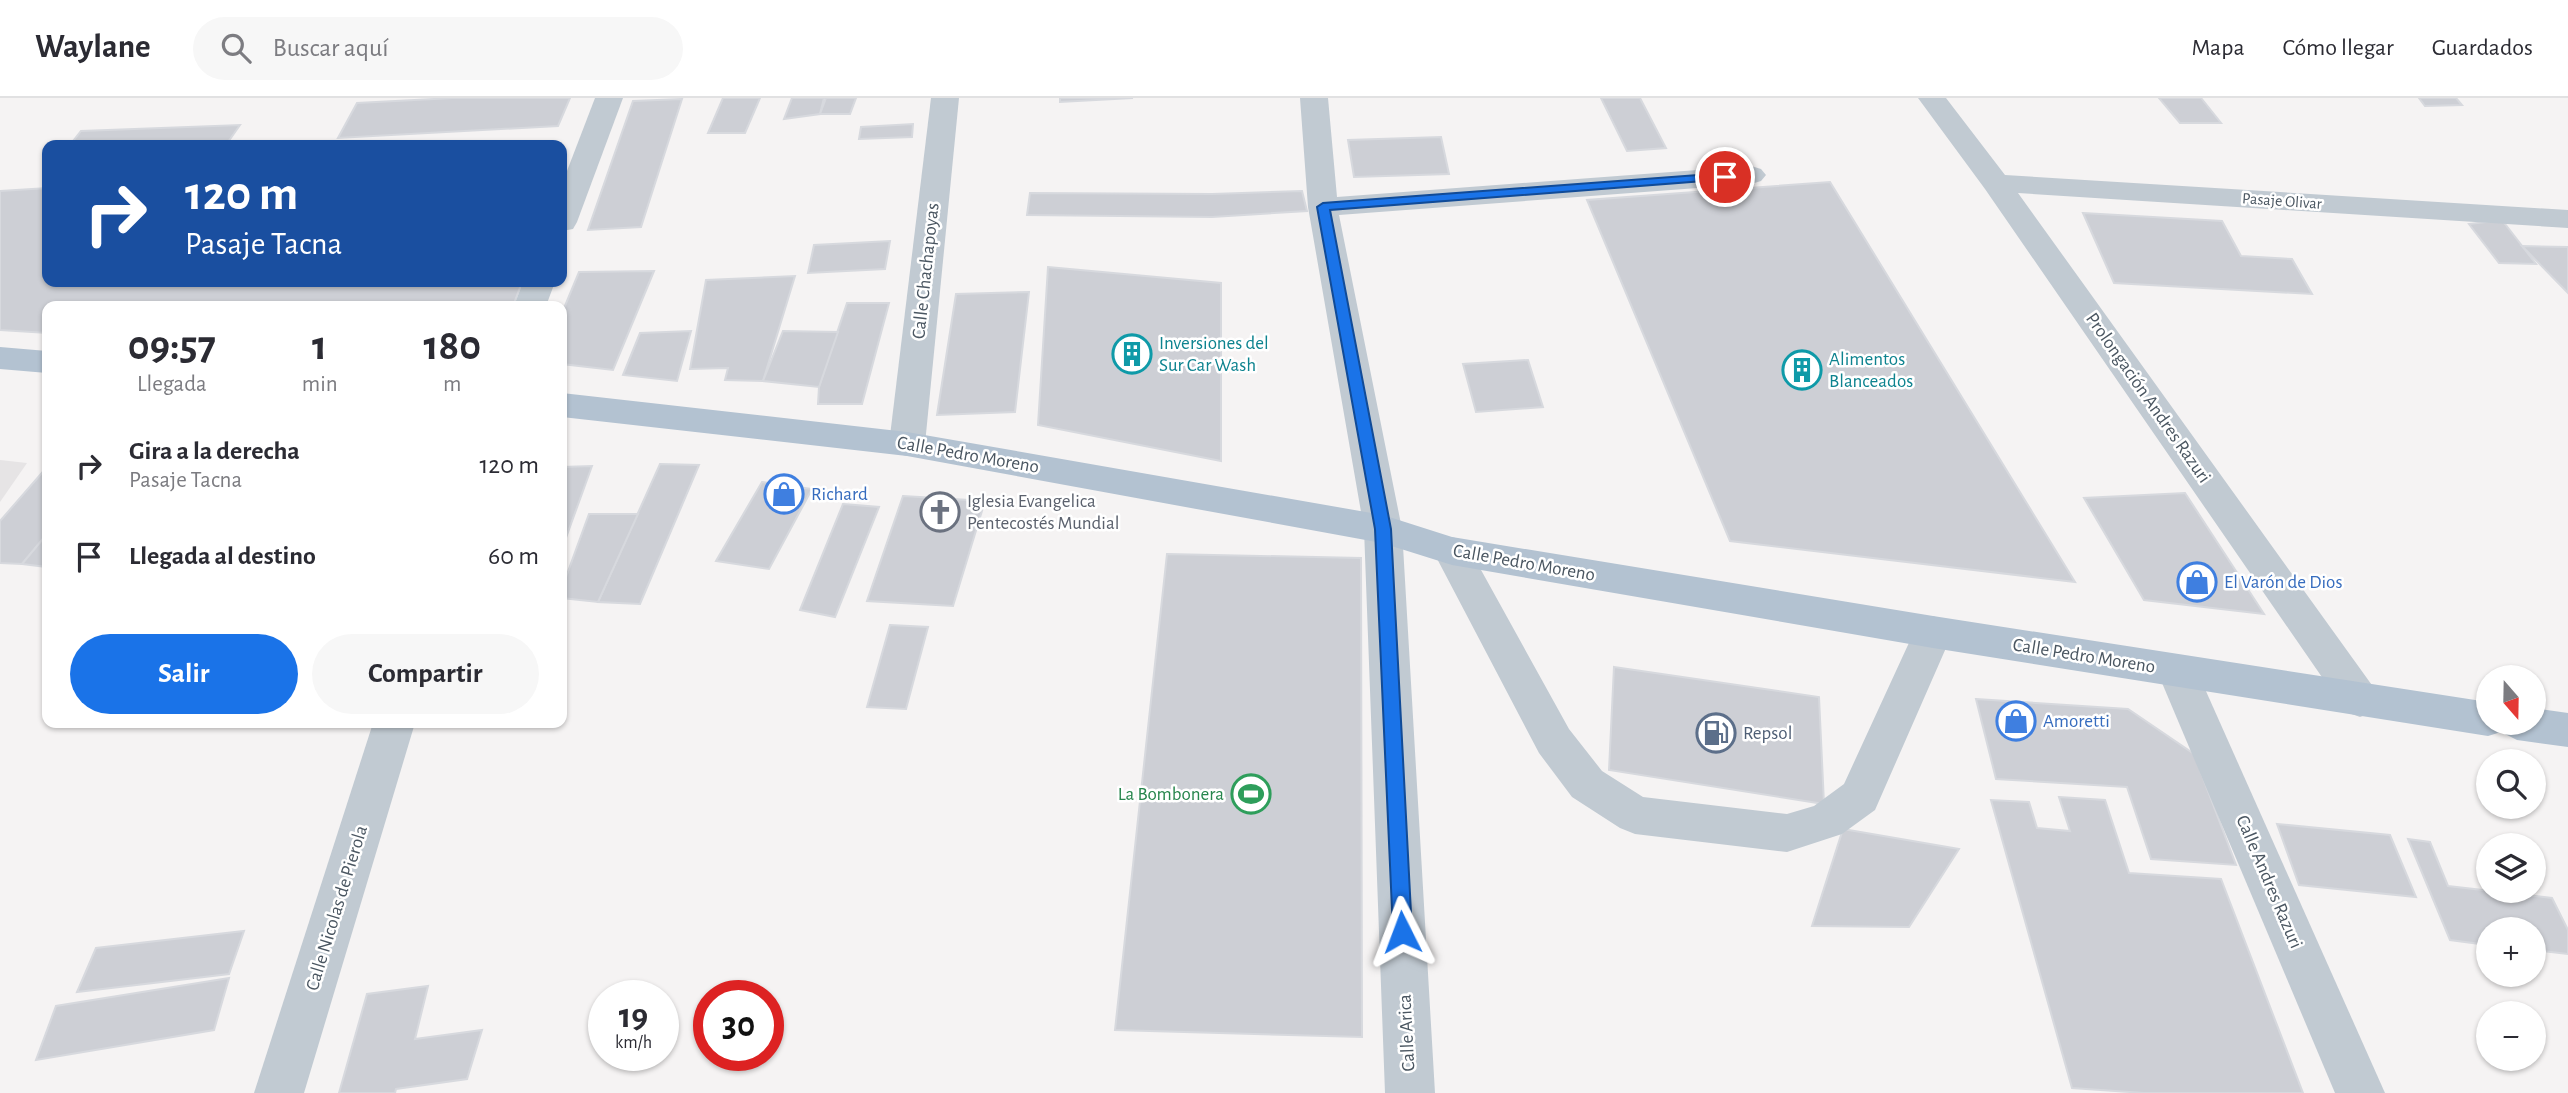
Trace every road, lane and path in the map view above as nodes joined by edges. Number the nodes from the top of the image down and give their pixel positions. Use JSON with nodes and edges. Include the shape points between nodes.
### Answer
{"nodes":[{"id":1,"x":609,"y":98,"type":"edge"},
{"id":2,"x":945,"y":98,"type":"edge"},
{"id":3,"x":1314,"y":98,"type":"edge"},
{"id":4,"x":1932,"y":98,"type":"edge"},
{"id":5,"x":1751,"y":175,"type":"dead end"},
{"id":6,"x":1996,"y":183,"type":"junction"},
{"id":7,"x":1323,"y":207,"type":"junction"},
{"id":8,"x":567,"y":209,"type":"edge"},
{"id":9,"x":2568,"y":219,"type":"edge"},
{"id":10,"x":0,"y":358,"type":"edge"},
{"id":11,"x":42,"y":362,"type":"edge"},
{"id":12,"x":567,"y":406,"type":"edge"},
{"id":13,"x":907,"y":444,"type":"junction"},
{"id":14,"x":1383,"y":529,"type":"junction"},
{"id":15,"x":1452,"y":551,"type":"junction"},
{"id":16,"x":1933,"y":632,"type":"junction"},
{"id":17,"x":2177,"y":671,"type":"junction"},
{"id":18,"x":2360,"y":700,"type":"junction"},
{"id":19,"x":2476,"y":717,"type":"edge"},
{"id":20,"x":2546,"y":727,"type":"edge"},
{"id":21,"x":392,"y":728,"type":"edge"},
{"id":22,"x":2568,"y":730,"type":"edge"},
{"id":23,"x":279,"y":1093,"type":"edge"},
{"id":24,"x":1410,"y":1093,"type":"edge"},
{"id":25,"x":2360,"y":1093,"type":"edge"}],
"edges":[{"from":1,"to":8,"type":"street"},
{"from":2,"to":13,"type":"street","name":"Calle Chachapoyas"},
{"from":3,"to":7,"type":"street","name":"Calle Arica"},
{"from":4,"to":6,"type":"street","name":"Prolongación Andres Razuri"},
{"from":5,"to":7,"type":"street"},
{"from":6,"to":9,"type":"street","name":"Pasaje Olivar"},
{"from":6,"to":18,"type":"street","name":"Prolongación Andres Razuri"},
{"from":7,"to":14,"type":"street","name":"Calle Arica"},
{"from":10,"to":11,"type":"main road"},
{"from":12,"to":13,"type":"main road","name":"Calle Pedro Moreno"},
{"from":13,"to":14,"type":"main road","name":"Calle Pedro Moreno"},
{"from":14,"to":15,"type":"main road","name":"Calle Pedro Moreno"},
{"from":14,"to":24,"type":"street","name":"Calle Arica"},
{"from":15,"to":16,"type":"main road","name":"Calle Pedro Moreno"},
{"from":15,"to":16,"type":"street","via":[[1554,741],[1587,784],[1634,815],[1787,833],[1826,821],[1860,797]]},
{"from":16,"to":17,"type":"main road","name":"Calle Pedro Moreno"},
{"from":17,"to":18,"type":"main road","name":"Calle Pedro Moreno"},
{"from":17,"to":25,"type":"street","name":"Calle Andres Razuri"},
{"from":18,"to":19,"type":"main road","name":"Calle Pedro Moreno"},
{"from":20,"to":22,"type":"main road"},
{"from":21,"to":23,"type":"street","name":"Calle Nicolas de Pierola"}]}
